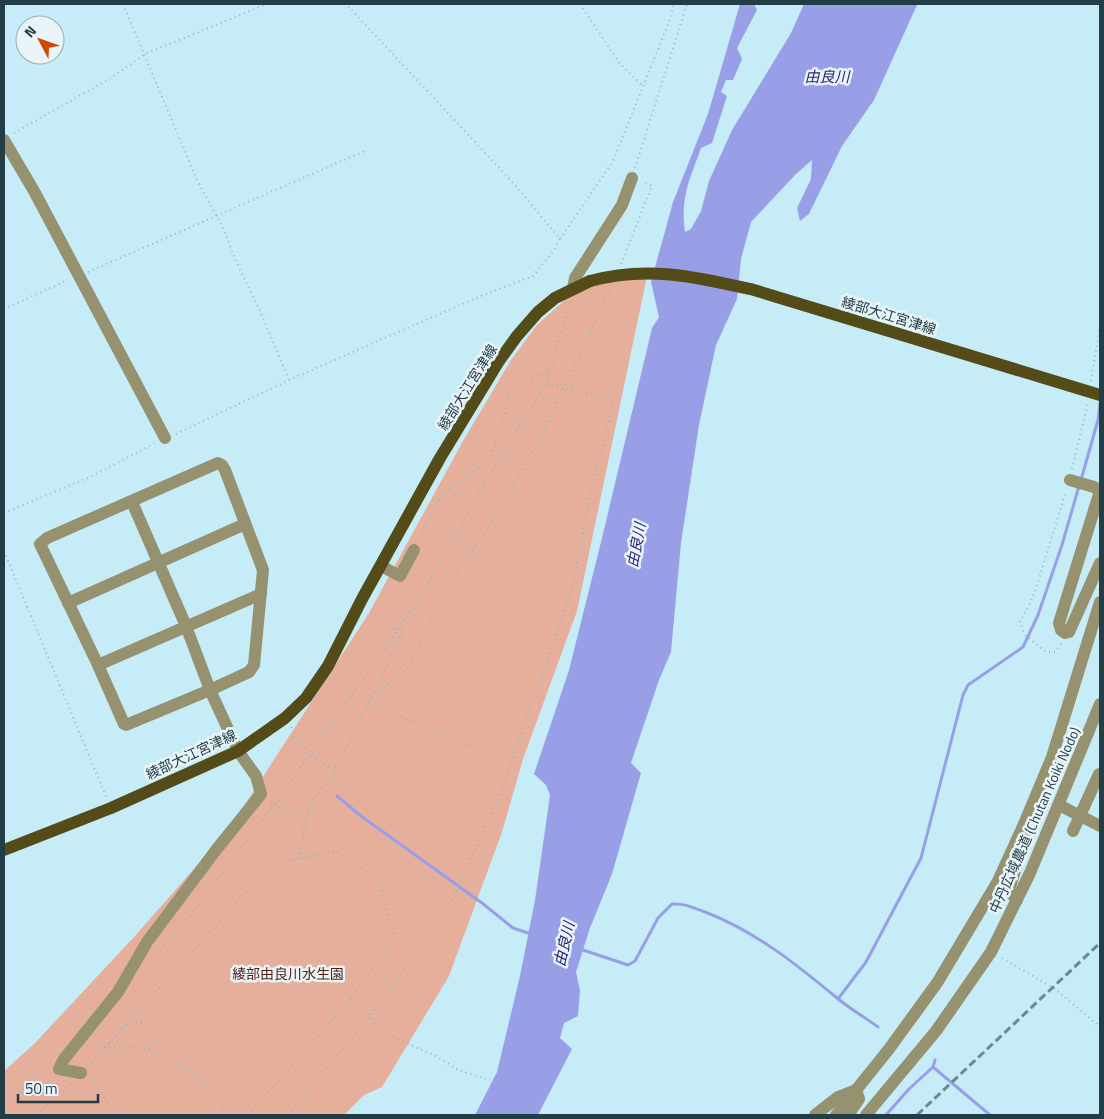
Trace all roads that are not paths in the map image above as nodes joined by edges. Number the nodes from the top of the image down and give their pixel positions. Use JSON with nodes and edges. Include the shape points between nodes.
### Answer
{"nodes":[{"id":1,"x":8,"y":137,"type":"edge"},
{"id":2,"x":632,"y":178,"type":"road end"},
{"id":3,"x":573,"y":288,"type":"junction"},
{"id":4,"x":1095,"y":396,"type":"edge"},
{"id":5,"x":165,"y":438,"type":"road end"},
{"id":6,"x":1070,"y":480,"type":"road end"},
{"id":7,"x":1100,"y":491,"type":"edge"},
{"id":8,"x":132,"y":502,"type":"junction"},
{"id":9,"x":245,"y":524,"type":"junction"},
{"id":10,"x":414,"y":550,"type":"road end"},
{"id":11,"x":158,"y":563,"type":"junction"},
{"id":12,"x":1100,"y":563,"type":"edge"},
{"id":13,"x":381,"y":566,"type":"junction"},
{"id":14,"x":261,"y":594,"type":"junction"},
{"id":15,"x":1100,"y":602,"type":"edge"},
{"id":16,"x":68,"y":603,"type":"junction"},
{"id":17,"x":186,"y":626,"type":"junction"},
{"id":18,"x":98,"y":665,"type":"junction"},
{"id":19,"x":210,"y":690,"type":"junction"},
{"id":20,"x":1100,"y":704,"type":"edge"},
{"id":21,"x":1098,"y":718,"type":"edge"},
{"id":22,"x":238,"y":751,"type":"junction"},
{"id":23,"x":1100,"y":775,"type":"edge"},
{"id":24,"x":1058,"y":805,"type":"junction"},
{"id":25,"x":1079,"y":815,"type":"junction"},
{"id":26,"x":1024,"y":824,"type":"junction"},
{"id":27,"x":1100,"y":826,"type":"edge"},
{"id":28,"x":1073,"y":831,"type":"dead end"},
{"id":29,"x":4,"y":850,"type":"edge"},
{"id":30,"x":1017,"y":900,"type":"junction"},
{"id":31,"x":83,"y":1071,"type":"road end"},
{"id":32,"x":856,"y":1090,"type":"junction"},
{"id":33,"x":815,"y":1115,"type":"edge"},
{"id":34,"x":836,"y":1115,"type":"edge"},
{"id":35,"x":848,"y":1115,"type":"edge"},
{"id":36,"x":866,"y":1115,"type":"edge"}],
"edges":[{"from":1,"to":5,"type":"street"},
{"from":2,"to":3,"type":"street","via":[[622,204],[575,278]]},
{"from":3,"to":4,"type":"main road","name":"綾部大江宮津線","bridge":true,"via":[[611,275],[633,272],[712,280],[754,290]]},
{"from":3,"to":13,"type":"main road","name":"綾部大江宮津線","via":[[538,312],[508,348],[440,458]]},
{"from":6,"to":7,"type":"street"},
{"from":7,"to":12,"type":"street","via":[[1059,623],[1061,630],[1069,632]]},
{"from":8,"to":9,"type":"street","via":[[218,464],[222,465]]},
{"from":8,"to":11,"type":"street"},
{"from":8,"to":16,"type":"street","via":[[46,538],[40,544]]},
{"from":9,"to":11,"type":"street"},
{"from":9,"to":14,"type":"street","via":[[263,570]]},
{"from":10,"to":13,"type":"street","via":[[400,576]]},
{"from":11,"to":16,"type":"street"},
{"from":11,"to":17,"type":"street"},
{"from":13,"to":22,"type":"main road","name":"綾部大江宮津線","via":[[328,666],[306,698],[285,718]]},
{"from":14,"to":17,"type":"street"},
{"from":14,"to":19,"type":"street","via":[[252,669]]},
{"from":15,"to":26,"type":"street","via":[[1052,757]]},
{"from":16,"to":18,"type":"street"},
{"from":17,"to":18,"type":"street"},
{"from":17,"to":19,"type":"street"},
{"from":18,"to":19,"type":"street","via":[[126,725]]},
{"from":19,"to":22,"type":"street"},
{"from":20,"to":21,"type":"street","name":"中丹広域農道 (Chutan Koiki Nodo)"},
{"from":21,"to":24,"type":"street","name":"中丹広域農道 (Chutan Koiki Nodo)"},
{"from":22,"to":29,"type":"main road","name":"綾部大江宮津線","via":[[111,808]]},
{"from":22,"to":31,"type":"street","via":[[256,776],[261,794],[147,942],[118,992],[59,1069]]},
{"from":23,"to":25,"type":"street"},
{"from":24,"to":25,"type":"street"},
{"from":24,"to":30,"type":"street","name":"中丹広域農道 (Chutan Koiki Nodo)"},
{"from":25,"to":27,"type":"street"},
{"from":25,"to":28,"type":"street"},
{"from":26,"to":30,"type":"street","via":[[1029,826],[1009,890]]},
{"from":26,"to":32,"type":"street","via":[[998,881],[936,983],[890,1049]]},
{"from":30,"to":36,"type":"street","name":"中丹広域農道 (Chutan Koiki Nodo)","via":[[991,952],[936,1031]]},
{"from":32,"to":33,"type":"street","via":[[838,1097]]},
{"from":32,"to":34,"type":"street"},
{"from":32,"to":35,"type":"street","via":[[859,1099]]}]}
